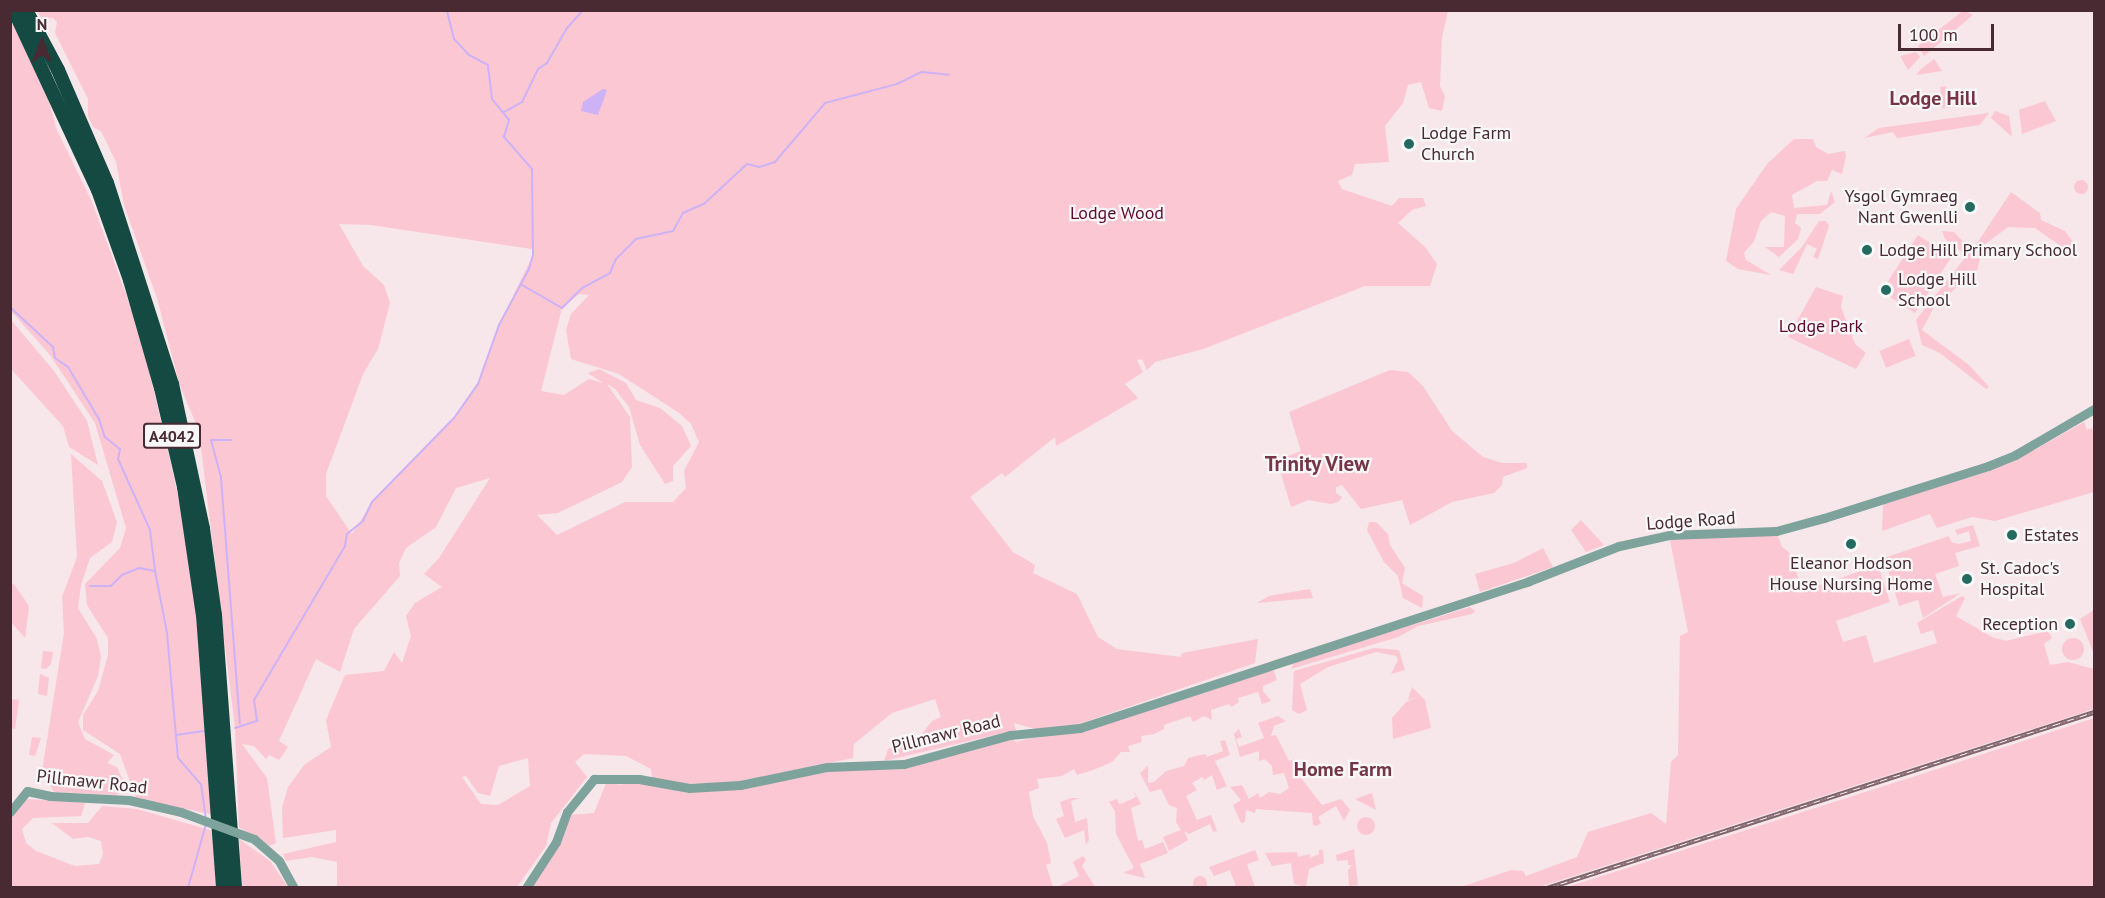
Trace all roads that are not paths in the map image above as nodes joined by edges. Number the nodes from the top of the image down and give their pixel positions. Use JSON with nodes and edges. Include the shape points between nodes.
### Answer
{"nodes":[{"id":1,"x":14,"y":10,"type":"edge"},
{"id":2,"x":26,"y":10,"type":"edge"},
{"id":3,"x":2094,"y":408,"type":"edge"},
{"id":4,"x":1284,"y":659,"type":"joint"},
{"id":5,"x":10,"y":812,"type":"edge"},
{"id":6,"x":223,"y":888,"type":"edge"},
{"id":7,"x":235,"y":888,"type":"edge"},
{"id":8,"x":294,"y":888,"type":"edge"},
{"id":9,"x":526,"y":888,"type":"edge"}],
"edges":[{"from":1,"to":6,"type":"highway","number":"A4042","via":[[98,190],[130,280],[161,388],[184,487],[203,615]]},
{"from":2,"to":7,"type":"highway","number":"A4042","via":[[58,70],[107,183],[172,384],[203,529],[215,615]]},
{"from":3,"to":4,"type":"street","name":"Lodge Road","via":[[1996,463],[1824,518],[1776,531],[1669,535],[1619,546],[1529,581]]},
{"from":4,"to":9,"type":"street","name":"Pillmawr Road","via":[[1082,728],[1010,735],[904,764],[844,765],[731,786],[688,788],[639,779],[594,779],[567,812],[556,842]]},
{"from":5,"to":8,"type":"street","name":"Pillmawr Road","bridge":true,"via":[[27,791],[129,800],[181,812],[254,839],[279,861]]}]}
